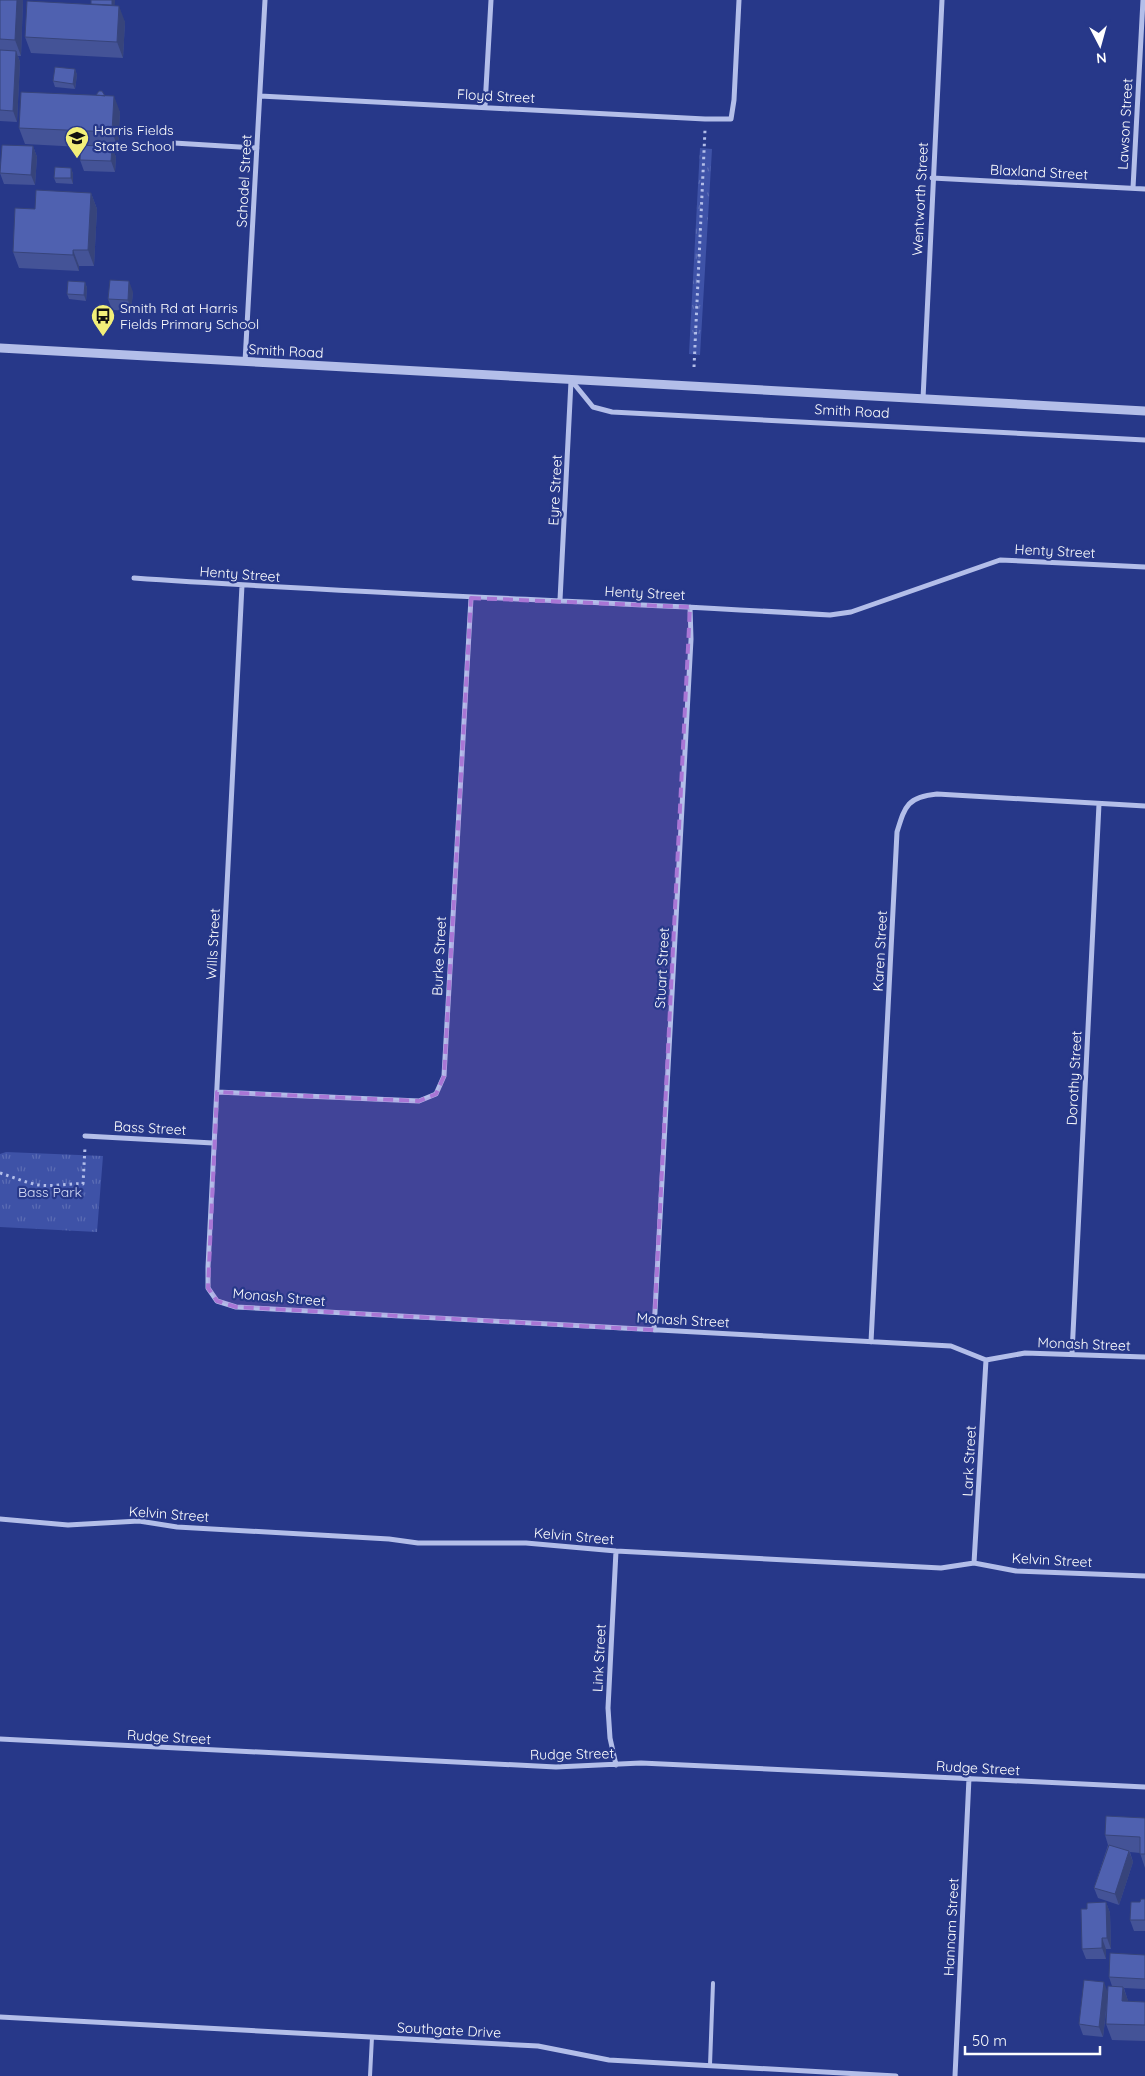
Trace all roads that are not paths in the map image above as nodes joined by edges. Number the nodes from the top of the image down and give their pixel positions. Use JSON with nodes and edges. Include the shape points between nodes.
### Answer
{"nodes":[{"id":1,"x":265,"y":0,"type":"edge"},
{"id":2,"x":492,"y":0,"type":"edge"},
{"id":3,"x":740,"y":0,"type":"edge"},
{"id":4,"x":942,"y":0,"type":"edge"},
{"id":5,"x":1143,"y":0,"type":"edge"},
{"id":6,"x":260,"y":96,"type":"junction"},
{"id":7,"x":485,"y":106,"type":"junction"},
{"id":8,"x":174,"y":143,"type":"dead end"},
{"id":9,"x":257,"y":148,"type":"junction"},
{"id":10,"x":932,"y":178,"type":"junction"},
{"id":11,"x":1133,"y":188,"type":"junction"},
{"id":12,"x":1145,"y":189,"type":"edge"},
{"id":13,"x":0,"y":348,"type":"edge"},
{"id":14,"x":245,"y":362,"type":"junction"},
{"id":15,"x":571,"y":380,"type":"junction"},
{"id":16,"x":923,"y":400,"type":"junction"},
{"id":17,"x":1145,"y":411,"type":"edge"},
{"id":18,"x":1145,"y":440,"type":"edge"},
{"id":19,"x":1145,"y":567,"type":"edge"},
{"id":20,"x":134,"y":578,"type":"dead end"},
{"id":21,"x":242,"y":585,"type":"junction"},
{"id":22,"x":471,"y":598,"type":"junction"},
{"id":23,"x":560,"y":600,"type":"junction"},
{"id":24,"x":690,"y":607,"type":"junction"},
{"id":25,"x":1099,"y":804,"type":"junction"},
{"id":26,"x":1145,"y":806,"type":"edge"},
{"id":27,"x":217,"y":1092,"type":"junction"},
{"id":28,"x":85,"y":1136,"type":"road end"},
{"id":29,"x":213,"y":1143,"type":"junction"},
{"id":30,"x":217,"y":1301,"type":"joint"},
{"id":31,"x":654,"y":1330,"type":"junction"},
{"id":32,"x":871,"y":1342,"type":"junction"},
{"id":33,"x":1072,"y":1354,"type":"junction"},
{"id":34,"x":1145,"y":1358,"type":"edge"},
{"id":35,"x":986,"y":1360,"type":"junction"},
{"id":36,"x":0,"y":1519,"type":"edge"},
{"id":37,"x":616,"y":1551,"type":"junction"},
{"id":38,"x":974,"y":1563,"type":"junction"},
{"id":39,"x":1145,"y":1576,"type":"edge"},
{"id":40,"x":0,"y":1740,"type":"edge"},
{"id":41,"x":616,"y":1765,"type":"junction"},
{"id":42,"x":969,"y":1778,"type":"junction"},
{"id":43,"x":1145,"y":1787,"type":"edge"},
{"id":44,"x":713,"y":1983,"type":"dead end"},
{"id":45,"x":0,"y":2017,"type":"edge"},
{"id":46,"x":372,"y":2037,"type":"junction"},
{"id":47,"x":710,"y":2065,"type":"junction"},
{"id":48,"x":830,"y":2074,"type":"edge"},
{"id":49,"x":370,"y":2076,"type":"edge"},
{"id":50,"x":896,"y":2076,"type":"edge"},
{"id":51,"x":954,"y":2076,"type":"edge"}],
"edges":[{"from":1,"to":6,"type":"street","name":"Schodel Street"},
{"from":2,"to":7,"type":"street"},
{"from":3,"to":7,"type":"street","name":"Floyd Street","via":[[731,119]]},
{"from":4,"to":10,"type":"street","name":"Wentworth Street"},
{"from":5,"to":11,"type":"street","name":"Lawson Street"},
{"from":6,"to":7,"type":"street","name":"Floyd Street"},
{"from":6,"to":9,"type":"street","name":"Schodel Street"},
{"from":8,"to":9,"type":"street"},
{"from":9,"to":14,"type":"street","name":"Schodel Street"},
{"from":10,"to":11,"type":"street","name":"Blaxland Street"},
{"from":10,"to":16,"type":"street","name":"Wentworth Street"},
{"from":11,"to":12,"type":"street","name":"Blaxland Street"},
{"from":13,"to":14,"type":"street","name":"Smith Road"},
{"from":14,"to":15,"type":"street","name":"Smith Road"},
{"from":15,"to":16,"type":"street","name":"Smith Road"},
{"from":15,"to":18,"type":"street","name":"Smith Road","via":[[593,407],[612,412]]},
{"from":15,"to":23,"type":"street","name":"Eyre Street"},
{"from":16,"to":17,"type":"street","name":"Smith Road"},
{"from":19,"to":24,"type":"street","name":"Henty Street","via":[[1000,560],[851,612],[830,616]]},
{"from":20,"to":21,"type":"street","name":"Henty Street"},
{"from":21,"to":22,"type":"street","name":"Henty Street"},
{"from":21,"to":27,"type":"street","name":"Wills Street"},
{"from":22,"to":23,"type":"street","name":"Henty Street"},
{"from":22,"to":27,"type":"street","name":"Burke Street","via":[[444,1076],[436,1094],[419,1101]]},
{"from":23,"to":24,"type":"street","name":"Henty Street"},
{"from":24,"to":31,"type":"street","name":"Stuart Street","via":[[691,639]]},
{"from":25,"to":26,"type":"street","name":"Karen Street"},
{"from":25,"to":32,"type":"street","name":"Karen Street","via":[[937,794],[921,795],[904,808],[897,832]]},
{"from":25,"to":33,"type":"street","name":"Dorothy Street"},
{"from":27,"to":29,"type":"street","name":"Wills Street"},
{"from":28,"to":29,"type":"street","name":"Bass Street"},
{"from":29,"to":30,"type":"street","name":"Wills Street","via":[[208,1288]]},
{"from":30,"to":31,"type":"street","name":"Monash Street","via":[[236,1307]]},
{"from":31,"to":32,"type":"street","name":"Monash Street"},
{"from":32,"to":35,"type":"street","name":"Monash Street","via":[[951,1346]]},
{"from":33,"to":34,"type":"street","name":"Monash Street"},
{"from":33,"to":35,"type":"street","name":"Monash Street","via":[[1025,1353]]},
{"from":35,"to":38,"type":"street","name":"Lark Street"},
{"from":36,"to":37,"type":"street","name":"Kelvin Street","via":[[68,1525],[139,1521],[177,1527]]},
{"from":37,"to":38,"type":"street","name":"Kelvin Street","via":[[941,1568]]},
{"from":37,"to":41,"type":"street","name":"Link Street","via":[[608,1708]]},
{"from":38,"to":39,"type":"street","name":"Kelvin Street","via":[[1016,1571]]},
{"from":40,"to":41,"type":"street","name":"Rudge Street","via":[[547,1767]]},
{"from":41,"to":42,"type":"street","name":"Rudge Street","via":[[650,1763]]},
{"from":42,"to":43,"type":"street","name":"Rudge Street"},
{"from":42,"to":51,"type":"street","name":"Hannam Street"},
{"from":44,"to":47,"type":"lane"},
{"from":45,"to":46,"type":"street","name":"Southgate Drive"},
{"from":46,"to":47,"type":"street","name":"Southgate Drive","via":[[538,2046],[609,2060]]},
{"from":46,"to":49,"type":"lane"},
{"from":47,"to":48,"type":"street","name":"Southgate Drive"},
{"from":48,"to":50,"type":"street","name":"Southgate Drive"}]}
